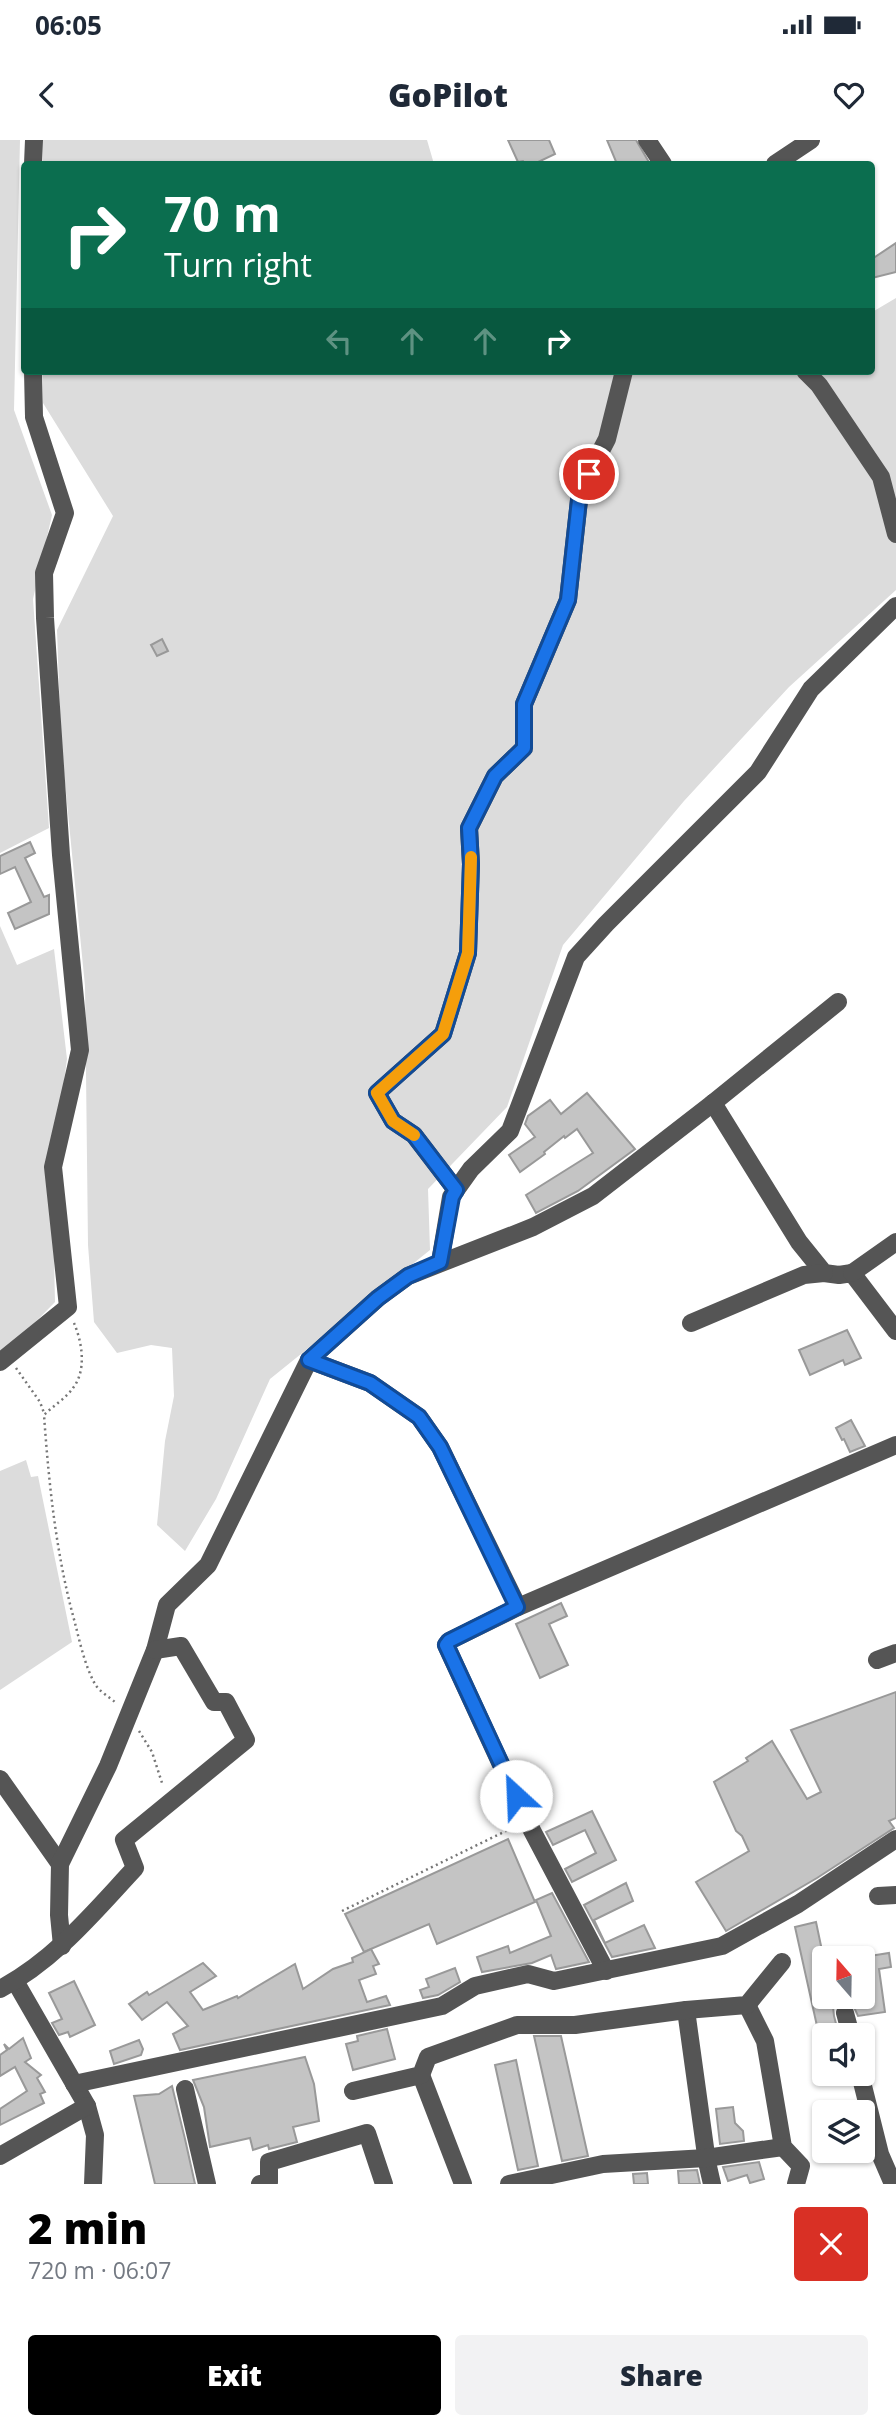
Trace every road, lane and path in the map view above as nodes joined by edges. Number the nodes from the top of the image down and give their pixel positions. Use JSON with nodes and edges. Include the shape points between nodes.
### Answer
{"nodes":[{"id":1,"x":34,"y":140,"type":"edge"},
{"id":2,"x":647,"y":140,"type":"edge"},
{"id":3,"x":811,"y":140,"type":"edge"},
{"id":4,"x":33,"y":161,"type":"edge"},
{"id":5,"x":661,"y":161,"type":"edge"},
{"id":6,"x":780,"y":161,"type":"edge"},
{"id":7,"x":33,"y":375,"type":"edge"},
{"id":8,"x":623,"y":375,"type":"edge"},
{"id":9,"x":809,"y":375,"type":"edge"},
{"id":10,"x":896,"y":534,"type":"edge"},
{"id":11,"x":896,"y":606,"type":"edge"},
{"id":12,"x":838,"y":1002,"type":"dead end"},
{"id":13,"x":713,"y":1103,"type":"junction"},
{"id":14,"x":456,"y":1190,"type":"junction"},
{"id":15,"x":896,"y":1242,"type":"edge"},
{"id":16,"x":440,"y":1262,"type":"junction"},
{"id":17,"x":824,"y":1273,"type":"junction"},
{"id":18,"x":852,"y":1273,"type":"junction"},
{"id":19,"x":68,"y":1307,"type":"junction"},
{"id":20,"x":691,"y":1323,"type":"dead end"},
{"id":21,"x":896,"y":1331,"type":"edge"},
{"id":22,"x":4,"y":1360,"type":"edge"},
{"id":23,"x":309,"y":1360,"type":"junction"},
{"id":24,"x":44,"y":1415,"type":"junction"},
{"id":25,"x":896,"y":1445,"type":"edge"},
{"id":26,"x":517,"y":1607,"type":"junction"},
{"id":27,"x":155,"y":1650,"type":"junction"},
{"id":28,"x":896,"y":1653,"type":"edge"},
{"id":29,"x":877,"y":1660,"type":"dead end"},
{"id":30,"x":129,"y":1715,"type":"junction"},
{"id":31,"x":0,"y":1779,"type":"edge"},
{"id":32,"x":168,"y":1804,"type":"junction"},
{"id":33,"x":527,"y":1821,"type":"junction"},
{"id":34,"x":896,"y":1839,"type":"edge"},
{"id":35,"x":60,"y":1864,"type":"junction"},
{"id":36,"x":342,"y":1911,"type":"dead end"},
{"id":37,"x":62,"y":1946,"type":"junction"},
{"id":38,"x":782,"y":1962,"type":"dead end"},
{"id":39,"x":606,"y":1971,"type":"junction"},
{"id":40,"x":8,"y":1985,"type":"edge"},
{"id":41,"x":747,"y":2005,"type":"junction"},
{"id":42,"x":686,"y":2010,"type":"junction"},
{"id":43,"x":845,"y":2013,"type":"dead end"},
{"id":44,"x":848,"y":2023,"type":"edge"},
{"id":45,"x":421,"y":2075,"type":"junction"},
{"id":46,"x":74,"y":2084,"type":"junction"},
{"id":47,"x":863,"y":2086,"type":"edge"},
{"id":48,"x":185,"y":2089,"type":"dead end"},
{"id":49,"x":353,"y":2091,"type":"dead end"},
{"id":50,"x":87,"y":2106,"type":"junction"},
{"id":51,"x":783,"y":2147,"type":"junction"},
{"id":52,"x":0,"y":2157,"type":"edge"},
{"id":53,"x":706,"y":2158,"type":"junction"},
{"id":54,"x":266,"y":2183,"type":"edge"},
{"id":55,"x":93,"y":2184,"type":"edge"},
{"id":56,"x":207,"y":2184,"type":"edge"},
{"id":57,"x":384,"y":2184,"type":"edge"},
{"id":58,"x":463,"y":2184,"type":"edge"},
{"id":59,"x":509,"y":2184,"type":"edge"},
{"id":60,"x":712,"y":2184,"type":"edge"},
{"id":61,"x":796,"y":2184,"type":"edge"},
{"id":62,"x":893,"y":2184,"type":"edge"}],
"edges":[{"from":1,"to":4,"type":"street"},
{"from":2,"to":5,"type":"street"},
{"from":3,"to":6,"type":"street"},
{"from":7,"to":19,"type":"street","via":[[34,417],[65,513],[44,584],[61,855],[80,1050],[53,1167]]},
{"from":8,"to":14,"type":"street","via":[[607,439],[580,491],[568,600],[524,704],[524,748],[495,776],[469,828],[468,953],[443,1034],[377,1093],[393,1121],[414,1135]]},
{"from":9,"to":10,"type":"street","via":[[881,477]]},
{"from":11,"to":14,"type":"street","via":[[811,689],[758,772],[576,957],[510,1130]]},
{"from":12,"to":13,"type":"street"},
{"from":13,"to":16,"type":"street","via":[[593,1196],[533,1227]]},
{"from":13,"to":17,"type":"street","via":[[799,1242]]},
{"from":14,"to":16,"type":"street"},
{"from":15,"to":18,"type":"street"},
{"from":16,"to":23,"type":"street","via":[[408,1276],[378,1298]]},
{"from":17,"to":18,"type":"street"},
{"from":17,"to":20,"type":"street","via":[[804,1275]]},
{"from":18,"to":21,"type":"street"},
{"from":19,"to":22,"type":"street"},
{"from":19,"to":24,"type":"path","via":[[82,1341],[81,1366],[75,1387]]},
{"from":22,"to":24,"type":"path","via":[[40,1402]]},
{"from":23,"to":26,"type":"street","via":[[370,1383],[419,1417],[440,1447]]},
{"from":23,"to":27,"type":"street","via":[[208,1565],[167,1605]]},
{"from":24,"to":30,"type":"path","via":[[56,1537],[83,1656],[96,1686]]},
{"from":25,"to":26,"type":"street"},
{"from":26,"to":33,"type":"street","via":[[446,1645]]},
{"from":27,"to":30,"type":"street"},
{"from":27,"to":32,"type":"street","via":[[181,1646],[214,1702],[226,1702],[246,1740]]},
{"from":28,"to":29,"type":"street"},
{"from":30,"to":32,"type":"path","via":[[152,1752]]},
{"from":30,"to":35,"type":"street"},
{"from":31,"to":35,"type":"street"},
{"from":32,"to":37,"type":"street","via":[[124,1840],[135,1868]]},
{"from":33,"to":36,"type":"path"},
{"from":33,"to":39,"type":"street"},
{"from":34,"to":39,"type":"street","via":[[798,1904],[722,1946]]},
{"from":35,"to":37,"type":"street"},
{"from":37,"to":40,"type":"street"},
{"from":38,"to":41,"type":"street"},
{"from":39,"to":46,"type":"street","via":[[555,1981],[528,1973],[475,1986],[442,2006]]},
{"from":40,"to":46,"type":"street"},
{"from":41,"to":42,"type":"street"},
{"from":41,"to":51,"type":"street","via":[[765,2041]]},
{"from":42,"to":45,"type":"street","via":[[575,2025],[517,2025],[428,2057]]},
{"from":42,"to":53,"type":"street"},
{"from":43,"to":44,"type":"street"},
{"from":45,"to":49,"type":"street"},
{"from":45,"to":58,"type":"street"},
{"from":46,"to":50,"type":"street"},
{"from":47,"to":62,"type":"street","via":[[880,2154]]},
{"from":48,"to":56,"type":"street"},
{"from":50,"to":52,"type":"street"},
{"from":50,"to":55,"type":"street","via":[[95,2135]]},
{"from":51,"to":53,"type":"street"},
{"from":51,"to":61,"type":"street","via":[[801,2166]]},
{"from":53,"to":59,"type":"street","via":[[603,2164]]},
{"from":53,"to":60,"type":"street"},
{"from":54,"to":57,"type":"street","via":[[269,2162],[367,2133]]}]}
